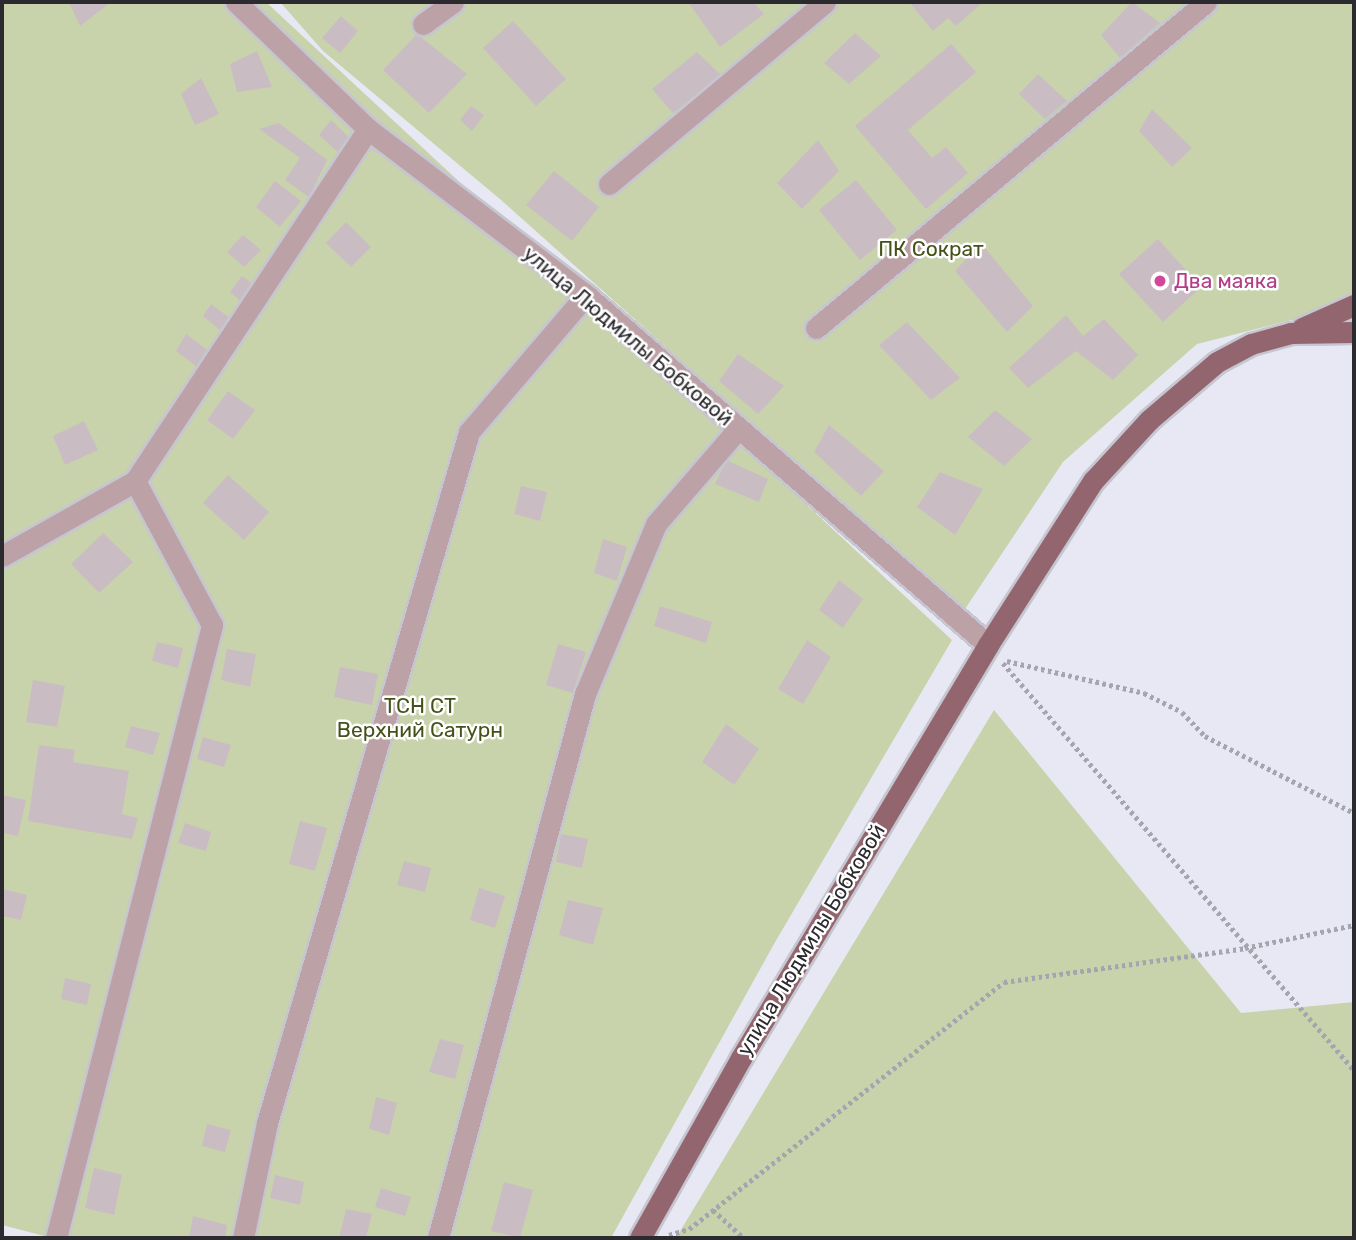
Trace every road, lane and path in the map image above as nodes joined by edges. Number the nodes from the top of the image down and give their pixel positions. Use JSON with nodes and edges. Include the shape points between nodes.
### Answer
{"nodes":[{"id":1,"x":236,"y":2,"type":"edge"},
{"id":2,"x":453,"y":2,"type":"edge"},
{"id":3,"x":825,"y":2,"type":"edge"},
{"id":4,"x":1206,"y":2,"type":"edge"},
{"id":5,"x":423,"y":24,"type":"dead end"},
{"id":6,"x":368,"y":129,"type":"junction"},
{"id":7,"x":609,"y":184,"type":"dead end"},
{"id":8,"x":586,"y":295,"type":"junction"},
{"id":9,"x":1354,"y":305,"type":"edge"},
{"id":10,"x":816,"y":328,"type":"dead end"},
{"id":11,"x":1354,"y":332,"type":"edge"},
{"id":12,"x":1291,"y":333,"type":"junction"},
{"id":13,"x":1354,"y":346,"type":"edge"},
{"id":14,"x":738,"y":429,"type":"junction"},
{"id":15,"x":135,"y":481,"type":"junction"},
{"id":16,"x":2,"y":556,"type":"edge"},
{"id":17,"x":988,"y":645,"type":"junction"},
{"id":18,"x":1354,"y":813,"type":"edge"},
{"id":19,"x":1354,"y":925,"type":"edge"},
{"id":20,"x":1245,"y":948,"type":"junction"},
{"id":21,"x":1354,"y":1070,"type":"edge"},
{"id":22,"x":713,"y":1210,"type":"junction"},
{"id":23,"x":668,"y":1235,"type":"dead end"},
{"id":24,"x":57,"y":1238,"type":"edge"},
{"id":25,"x":243,"y":1238,"type":"edge"},
{"id":26,"x":438,"y":1238,"type":"edge"},
{"id":27,"x":640,"y":1238,"type":"edge"},
{"id":28,"x":744,"y":1238,"type":"edge"}],
"edges":[{"from":1,"to":6,"type":"lane","name":"улица Людмилы Бобковой"},
{"from":2,"to":5,"type":"lane"},
{"from":3,"to":7,"type":"lane"},
{"from":4,"to":10,"type":"lane"},
{"from":6,"to":8,"type":"lane","name":"улица Людмилы Бобковой"},
{"from":6,"to":15,"type":"lane"},
{"from":8,"to":14,"type":"lane","name":"улица Людмилы Бобковой"},
{"from":8,"to":25,"type":"lane","via":[[469,432],[267,1123]]},
{"from":9,"to":12,"type":"main road"},
{"from":11,"to":12,"type":"main road","name":"улица Людмилы Бобковой"},
{"from":12,"to":13,"type":"main road"},
{"from":12,"to":17,"type":"main road","name":"улица Людмилы Бобковой","via":[[1251,344],[1217,362],[1149,420],[1093,481]]},
{"from":14,"to":17,"type":"lane","name":"улица Людмилы Бобковой"},
{"from":14,"to":26,"type":"lane","via":[[656,524],[585,694]]},
{"from":15,"to":16,"type":"lane"},
{"from":15,"to":24,"type":"lane","via":[[212,625]]},
{"from":17,"to":27,"type":"main road","name":"улица Людмилы Бобковой","via":[[741,1058]]},
{"from":18,"to":20,"type":"path","via":[[1205,736],[1182,712],[1143,693],[1000,659]]},
{"from":19,"to":20,"type":"path"},
{"from":20,"to":21,"type":"path"},
{"from":20,"to":22,"type":"path","via":[[1004,982]]},
{"from":22,"to":23,"type":"path","via":[[689,1229]]},
{"from":22,"to":28,"type":"path"}]}
